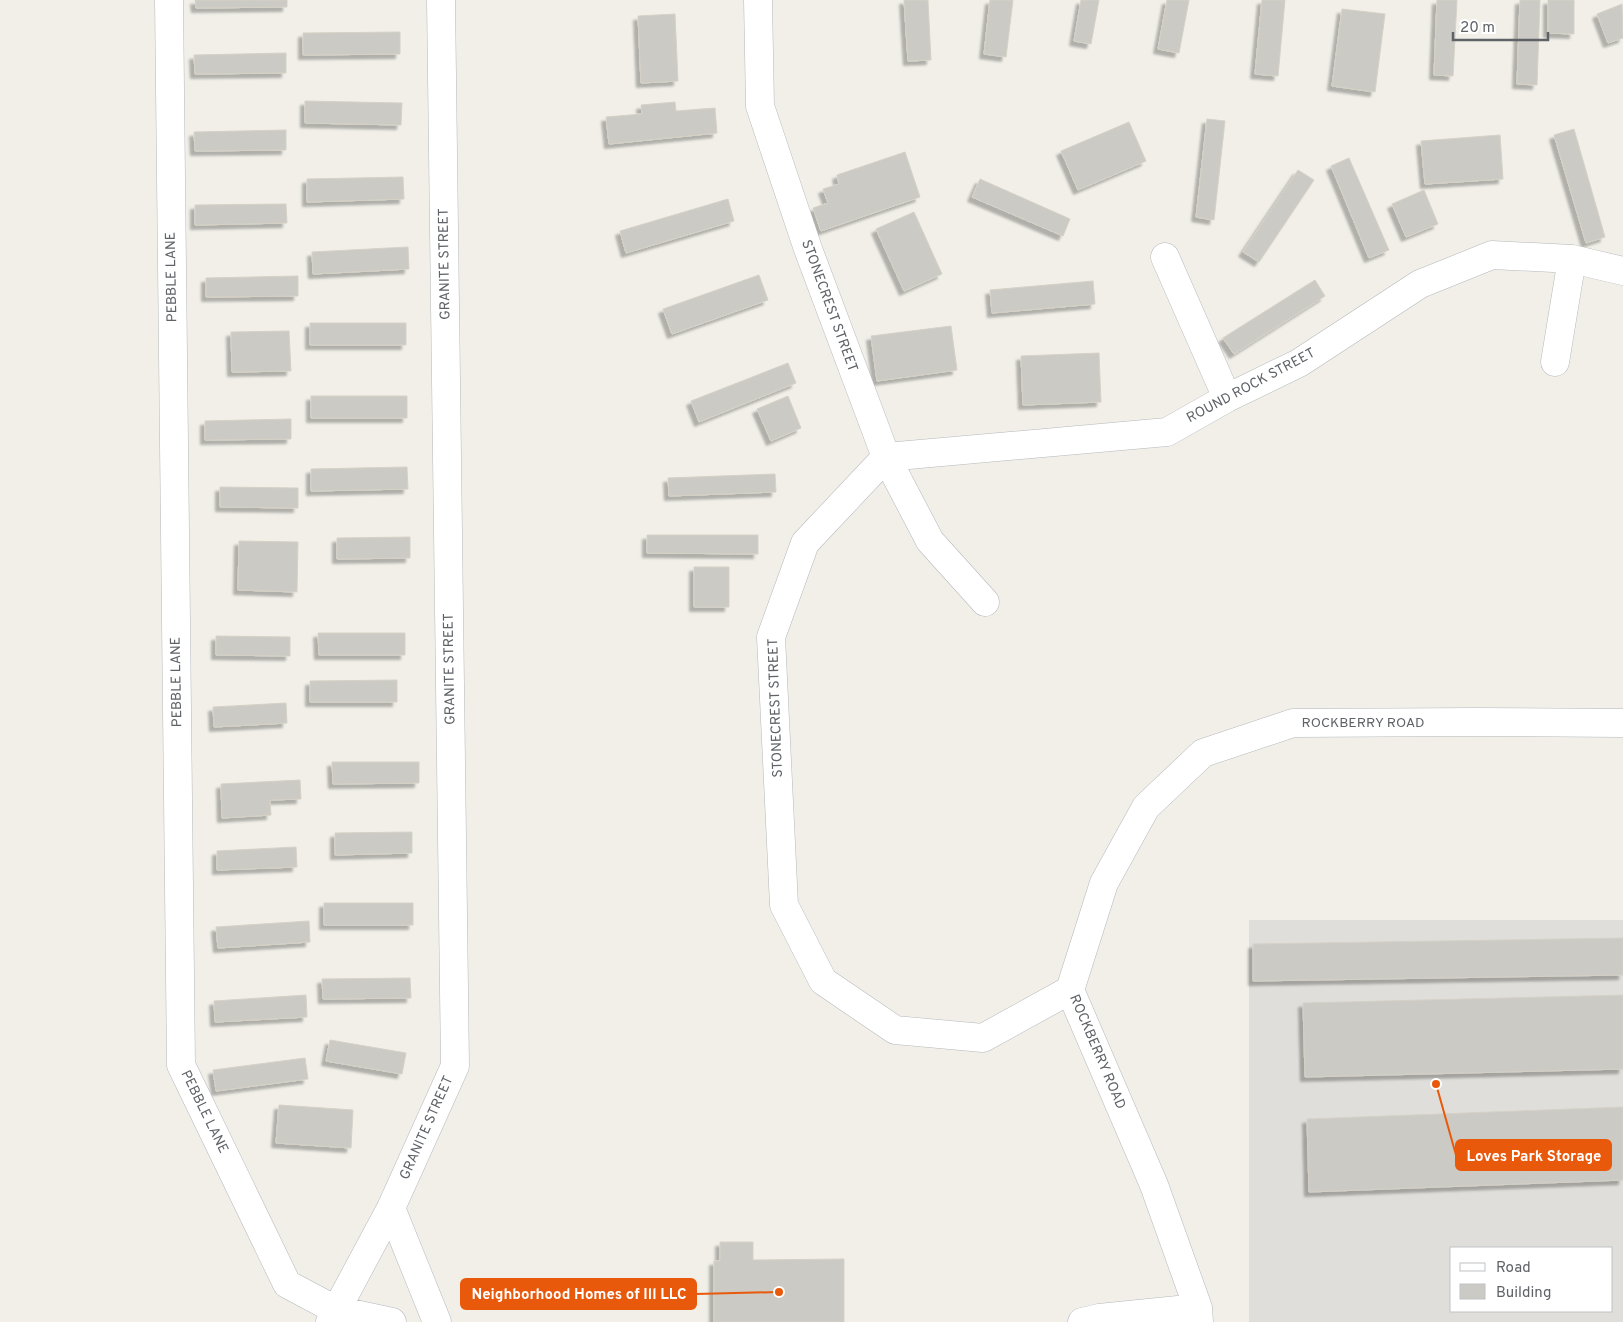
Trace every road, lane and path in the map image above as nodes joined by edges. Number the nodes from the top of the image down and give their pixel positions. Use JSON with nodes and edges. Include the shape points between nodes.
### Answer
{"nodes":[{"id":1,"x":169,"y":0,"type":"edge"},
{"id":2,"x":441,"y":0,"type":"edge"},
{"id":3,"x":758,"y":0,"type":"edge"},
{"id":4,"x":1165,"y":257,"type":"dead end"},
{"id":5,"x":1572,"y":259,"type":"junction"},
{"id":6,"x":1623,"y":271,"type":"edge"},
{"id":7,"x":1555,"y":362,"type":"dead end"},
{"id":8,"x":1228,"y":398,"type":"junction"},
{"id":9,"x":886,"y":457,"type":"junction"},
{"id":10,"x":985,"y":602,"type":"dead end"},
{"id":11,"x":1623,"y":723,"type":"edge"},
{"id":12,"x":1070,"y":990,"type":"junction"},
{"id":13,"x":391,"y":1208,"type":"junction"},
{"id":14,"x":1199,"y":1315,"type":"edge"},
{"id":15,"x":333,"y":1316,"type":"edge"},
{"id":16,"x":392,"y":1322,"type":"edge"},
{"id":17,"x":436,"y":1322,"type":"edge"},
{"id":18,"x":1082,"y":1322,"type":"edge"}],
"edges":[{"from":1,"to":15,"type":"street","name":"PEBBLE LANE","via":[[181,1065],[287,1284]]},
{"from":2,"to":13,"type":"street","name":"GRANITE STREET","via":[[455,1066]]},
{"from":3,"to":9,"type":"street","name":"STONECREST STREET","via":[[760,106],[808,249]]},
{"from":4,"to":8,"type":"street"},
{"from":5,"to":6,"type":"street","name":"ROUND ROCK STREET"},
{"from":5,"to":7,"type":"street"},
{"from":5,"to":8,"type":"street","name":"ROUND ROCK STREET","via":[[1492,255],[1420,284],[1299,363]]},
{"from":8,"to":9,"type":"street","name":"ROUND ROCK STREET","via":[[1167,432]]},
{"from":9,"to":10,"type":"street","via":[[930,541]]},
{"from":9,"to":12,"type":"street","name":"STONECREST STREET","via":[[806,543],[771,637],[784,906],[823,981],[895,1030],[983,1038]]},
{"from":11,"to":12,"type":"street","name":"ROCKBERRY ROAD","via":[[1293,723],[1203,753],[1146,807],[1104,883]]},
{"from":12,"to":14,"type":"street","name":"ROCKBERRY ROAD","via":[[1154,1185]]},
{"from":13,"to":15,"type":"street","name":"GRANITE STREET"},
{"from":13,"to":17,"type":"street"},
{"from":14,"to":18,"type":"street","via":[[1099,1318]]},
{"from":15,"to":16,"type":"street","name":"PEBBLE LANE"}]}
